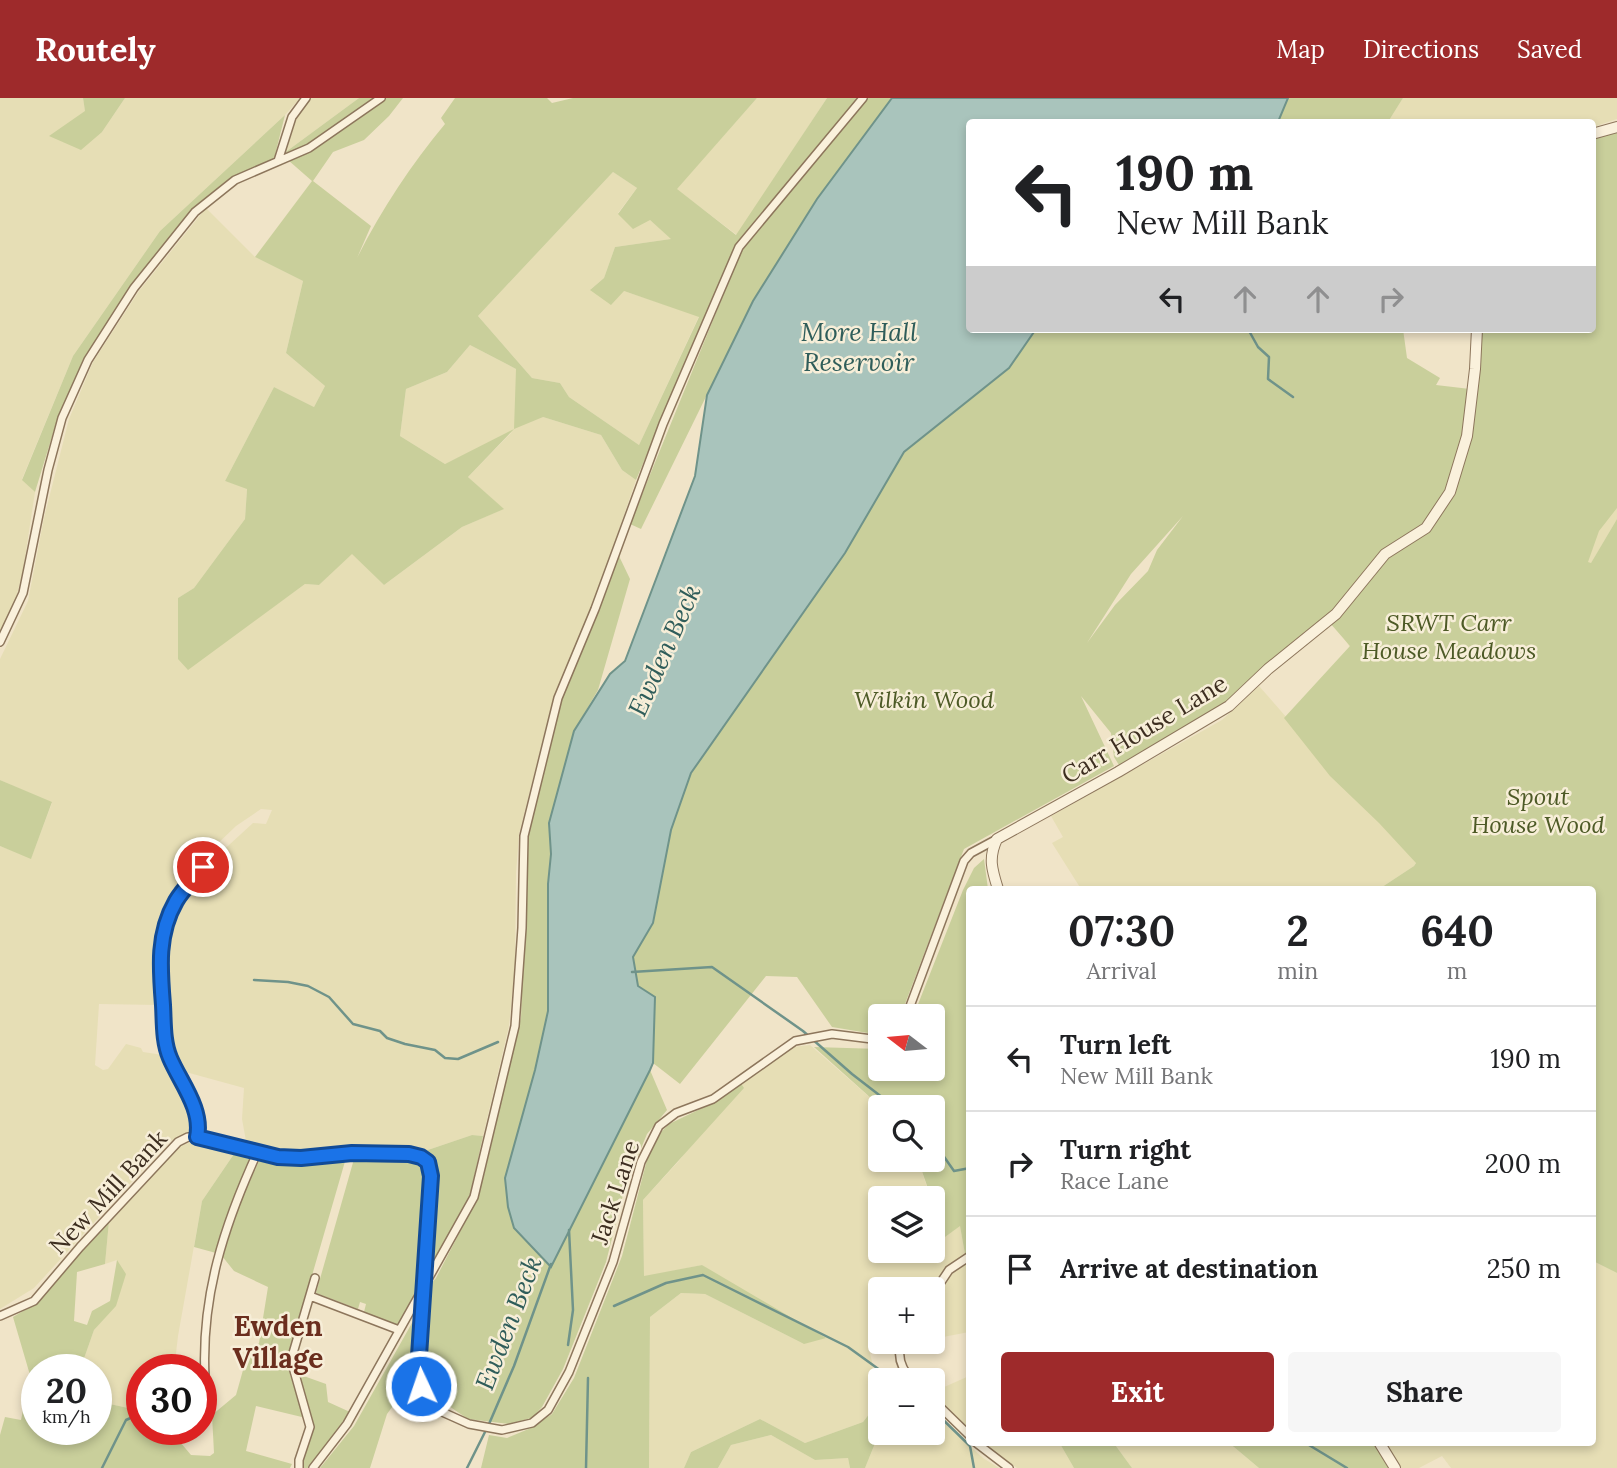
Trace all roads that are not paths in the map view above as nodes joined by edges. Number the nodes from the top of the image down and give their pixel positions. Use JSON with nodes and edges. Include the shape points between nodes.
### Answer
{"nodes":[{"id":1,"x":306,"y":98,"type":"edge"},
{"id":2,"x":381,"y":98,"type":"edge"},
{"id":3,"x":863,"y":98,"type":"edge"},
{"id":4,"x":1617,"y":127,"type":"edge"},
{"id":5,"x":1596,"y":133,"type":"edge"},
{"id":6,"x":278,"y":161,"type":"junction"},
{"id":7,"x":1477,"y":333,"type":"edge"},
{"id":8,"x":0,"y":642,"type":"edge"},
{"id":9,"x":998,"y":839,"type":"junction"},
{"id":10,"x":217,"y":851,"type":"dead end"},
{"id":11,"x":997,"y":886,"type":"edge"},
{"id":12,"x":911,"y":1004,"type":"edge"},
{"id":13,"x":868,"y":1038,"type":"edge"},
{"id":14,"x":197,"y":1137,"type":"junction"},
{"id":15,"x":258,"y":1152,"type":"junction"},
{"id":16,"x":966,"y":1259,"type":"edge"},
{"id":17,"x":944,"y":1277,"type":"edge"},
{"id":18,"x":315,"y":1278,"type":"dead end"},
{"id":19,"x":424,"y":1286,"type":"junction"},
{"id":20,"x":310,"y":1296,"type":"junction"},
{"id":21,"x":0,"y":1316,"type":"edge"},
{"id":22,"x":399,"y":1330,"type":"junction"},
{"id":23,"x":204,"y":1354,"type":"edge"},
{"id":24,"x":945,"y":1412,"type":"edge"},
{"id":25,"x":502,"y":1430,"type":"joint"},
{"id":26,"x":966,"y":1432,"type":"edge"},
{"id":27,"x":980,"y":1446,"type":"edge"},
{"id":28,"x":1381,"y":1446,"type":"edge"},
{"id":29,"x":299,"y":1468,"type":"edge"},
{"id":30,"x":313,"y":1468,"type":"edge"},
{"id":31,"x":1009,"y":1468,"type":"edge"},
{"id":32,"x":1395,"y":1468,"type":"edge"}],
"edges":[{"from":1,"to":6,"type":"street","via":[[292,117]]},
{"from":2,"to":6,"type":"street","via":[[309,148]]},
{"from":3,"to":19,"type":"street","via":[[739,247],[663,424],[558,698],[524,836],[515,1026],[474,1197]]},
{"from":4,"to":5,"type":"street"},
{"from":6,"to":8,"type":"street","via":[[235,180],[195,212],[135,288],[88,360],[62,418],[23,593]]},
{"from":7,"to":9,"type":"street","name":"Carr House Lane","via":[[1467,436],[1450,492],[1426,528],[1385,554],[1336,614],[1228,706]]},
{"from":9,"to":11,"type":"street","via":[[990,862]]},
{"from":9,"to":12,"type":"street","via":[[964,861]]},
{"from":10,"to":14,"type":"street","via":[[176,900],[160,942],[166,1042],[192,1104]]},
{"from":13,"to":25,"type":"street","name":"Jack Lane","via":[[832,1034],[795,1041],[713,1099],[676,1113],[659,1126],[633,1186],[613,1262],[564,1381],[548,1410],[532,1423]]},
{"from":14,"to":15,"type":"street","name":"New Mill Bank"},
{"from":14,"to":21,"type":"street","name":"New Mill Bank","via":[[178,1142],[33,1301]]},
{"from":15,"to":19,"type":"street","name":"New Mill Bank","via":[[301,1158],[409,1154],[428,1162]]},
{"from":15,"to":23,"type":"street","via":[[217,1262]]},
{"from":16,"to":17,"type":"street"},
{"from":18,"to":20,"type":"street"},
{"from":19,"to":22,"type":"street"},
{"from":19,"to":25,"type":"street","name":"New Mill Bank","via":[[419,1356],[424,1394],[440,1411],[470,1424]]},
{"from":20,"to":22,"type":"street"},
{"from":20,"to":29,"type":"street","via":[[292,1360],[310,1427]]},
{"from":22,"to":30,"type":"street","via":[[347,1424]]},
{"from":24,"to":26,"type":"street"},
{"from":27,"to":31,"type":"street"},
{"from":28,"to":32,"type":"street"}]}
